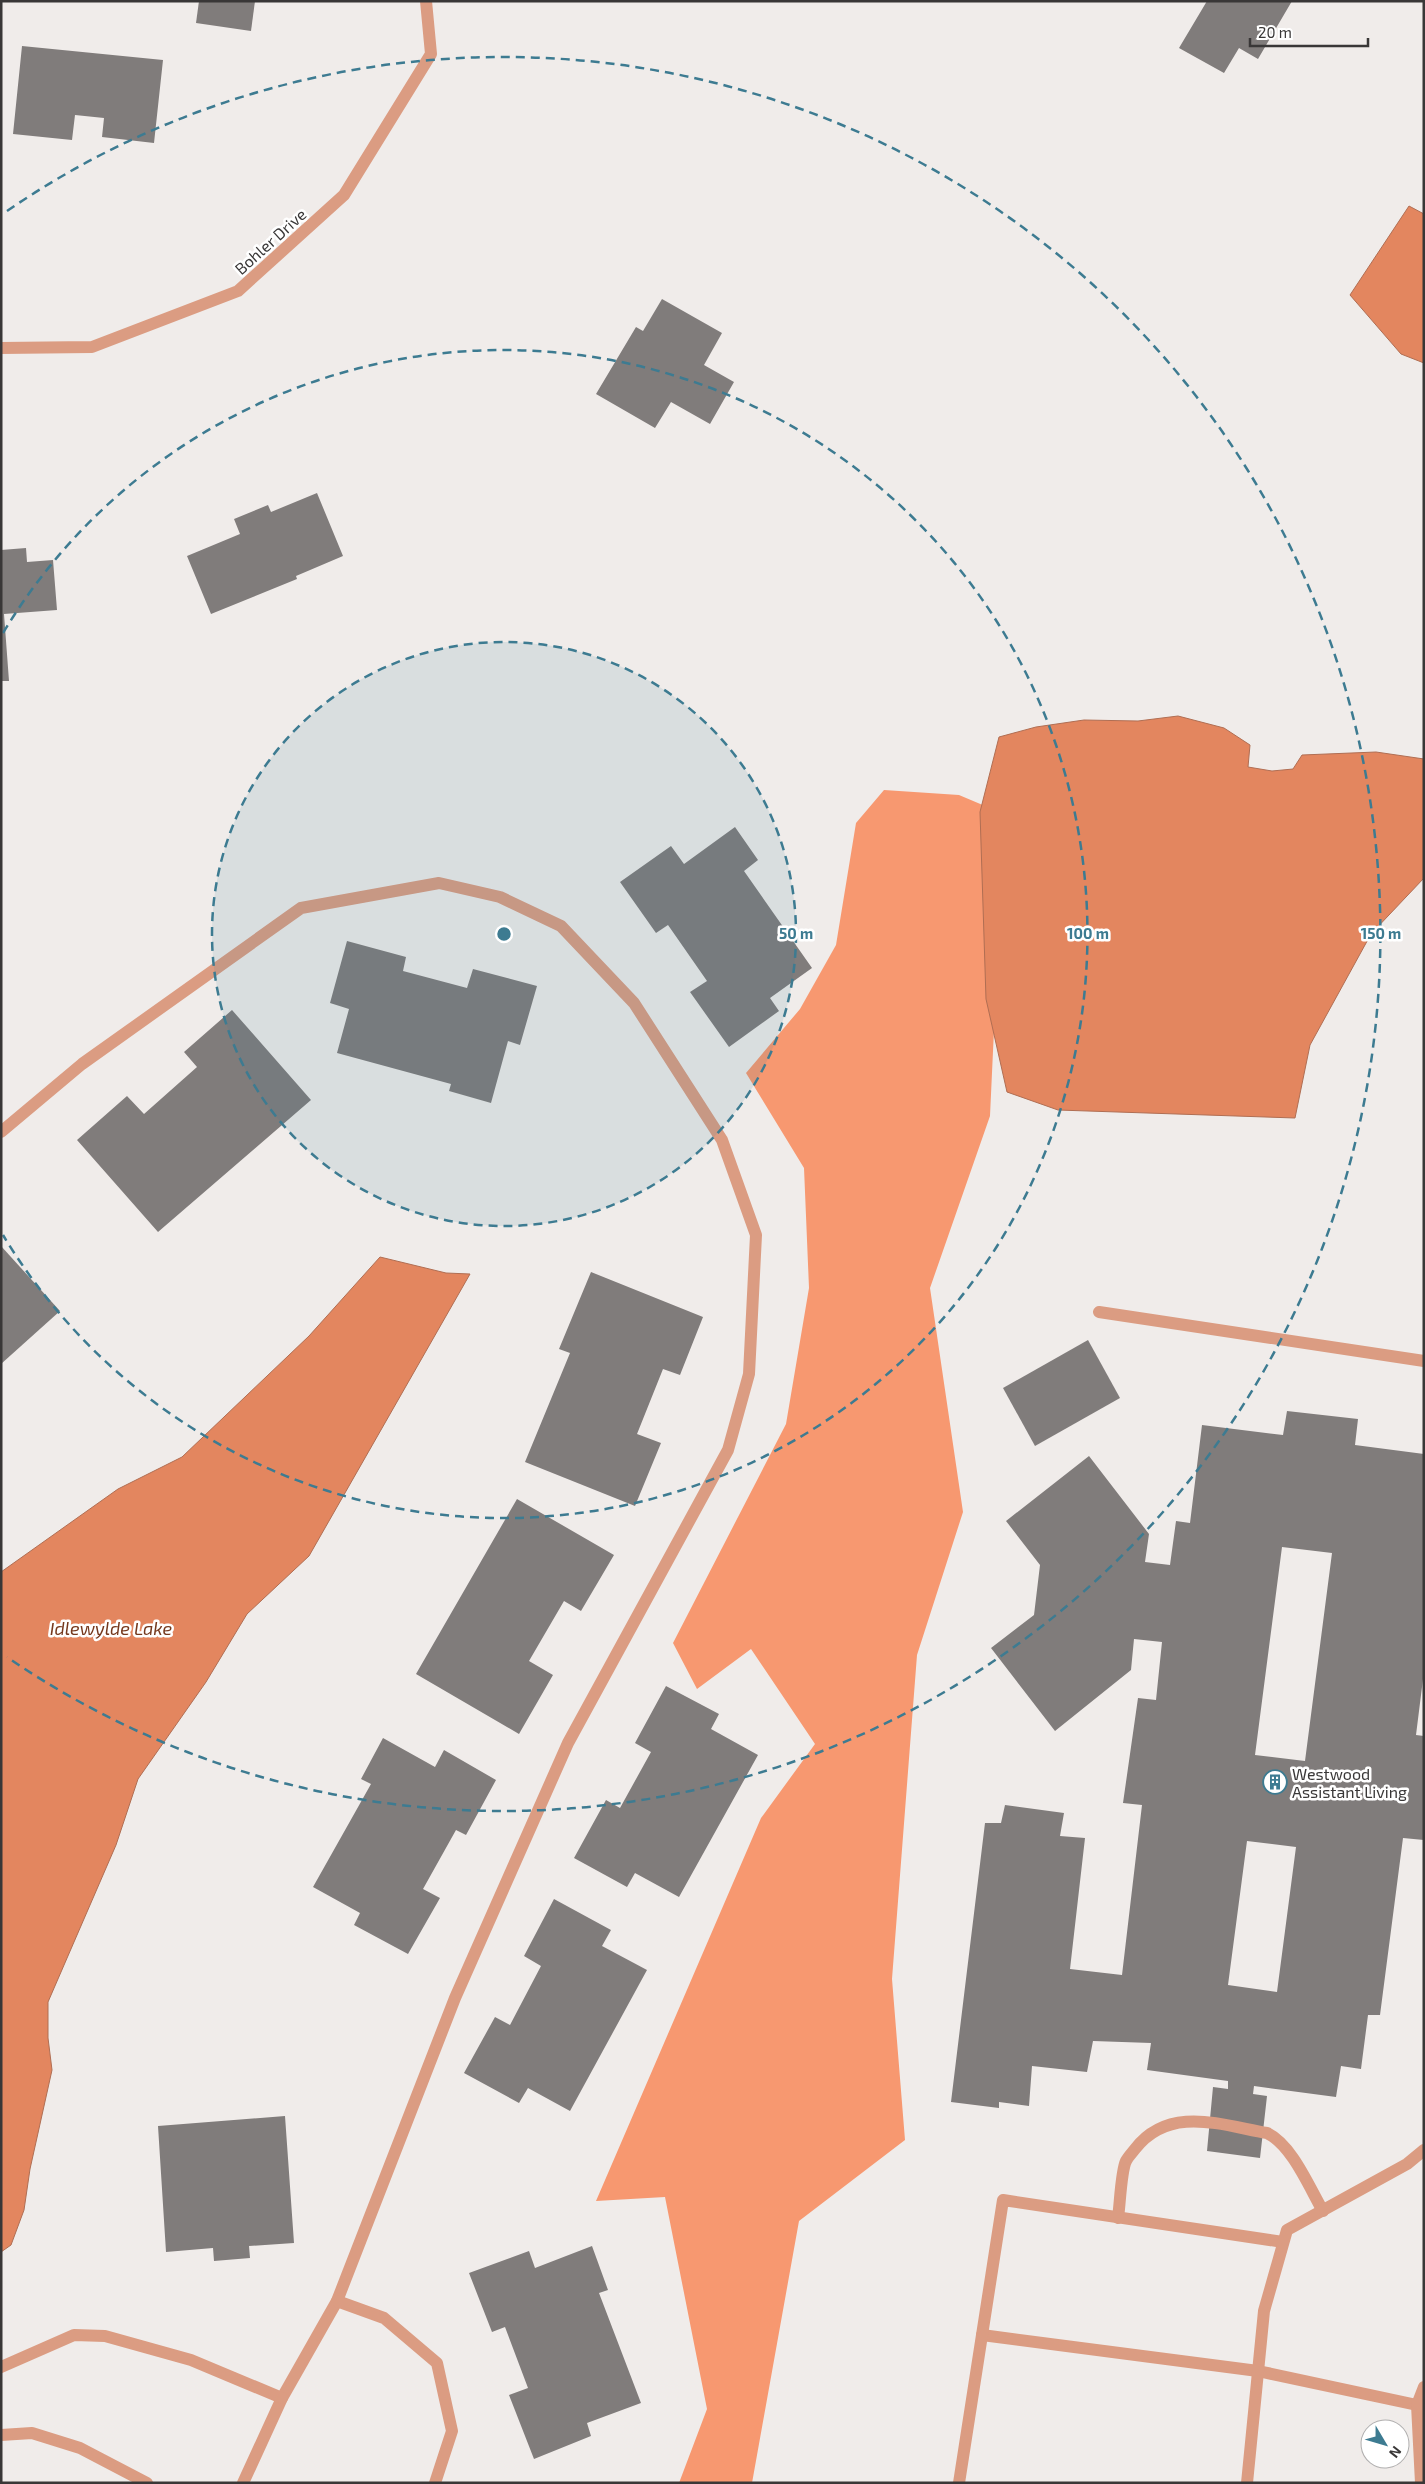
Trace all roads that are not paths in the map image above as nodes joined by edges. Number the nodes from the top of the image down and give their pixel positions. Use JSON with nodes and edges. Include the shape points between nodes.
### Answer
{"nodes":[{"id":1,"x":426,"y":1,"type":"edge"},
{"id":2,"x":1,"y":348,"type":"edge"},
{"id":3,"x":1,"y":1132,"type":"edge"},
{"id":4,"x":1099,"y":1312,"type":"dead end"},
{"id":5,"x":1424,"y":1361,"type":"edge"},
{"id":6,"x":1424,"y":2150,"type":"edge"},
{"id":7,"x":1323,"y":2211,"type":"junction"},
{"id":8,"x":1118,"y":2218,"type":"junction"},
{"id":9,"x":1283,"y":2242,"type":"junction"},
{"id":10,"x":337,"y":2301,"type":"junction"},
{"id":11,"x":982,"y":2335,"type":"junction"},
{"id":12,"x":1,"y":2367,"type":"edge"},
{"id":13,"x":1258,"y":2371,"type":"junction"},
{"id":14,"x":1424,"y":2387,"type":"edge"},
{"id":15,"x":282,"y":2398,"type":"junction"},
{"id":16,"x":1417,"y":2405,"type":"junction"},
{"id":17,"x":1,"y":2436,"type":"edge"},
{"id":18,"x":147,"y":2483,"type":"edge"},
{"id":19,"x":243,"y":2483,"type":"edge"},
{"id":20,"x":435,"y":2483,"type":"edge"},
{"id":21,"x":959,"y":2483,"type":"edge"},
{"id":22,"x":1248,"y":2483,"type":"edge"},
{"id":23,"x":1421,"y":2483,"type":"edge"}],
"edges":[{"from":1,"to":2,"type":"street","name":"Bohler Drive","via":[[431,54],[344,195],[238,291],[92,347]]},
{"from":3,"to":10,"type":"street","via":[[82,1064],[301,908],[439,883],[500,897],[561,926],[634,1004],[722,1140],[756,1235],[749,1374],[728,1450],[568,1743],[455,1998]]},
{"from":4,"to":5,"type":"street"},
{"from":6,"to":7,"type":"street","via":[[1407,2164]]},
{"from":7,"to":8,"type":"street","via":[[1278,2138],[1267,2133],[1200,2122],[1178,2122],[1157,2128],[1143,2139],[1125,2162]]},
{"from":7,"to":9,"type":"street","via":[[1287,2230]]},
{"from":8,"to":9,"type":"street"},
{"from":8,"to":11,"type":"street","via":[[1003,2200]]},
{"from":9,"to":13,"type":"street","via":[[1264,2310]]},
{"from":10,"to":15,"type":"street"},
{"from":10,"to":20,"type":"street","via":[[384,2318],[437,2363],[452,2431]]},
{"from":11,"to":13,"type":"street"},
{"from":11,"to":21,"type":"street"},
{"from":12,"to":15,"type":"street","via":[[74,2335],[105,2336],[191,2360]]},
{"from":13,"to":16,"type":"street"},
{"from":13,"to":22,"type":"street"},
{"from":14,"to":16,"type":"street"},
{"from":15,"to":19,"type":"street"},
{"from":16,"to":23,"type":"street"},
{"from":17,"to":18,"type":"street","via":[[32,2433],[80,2448]]}]}
